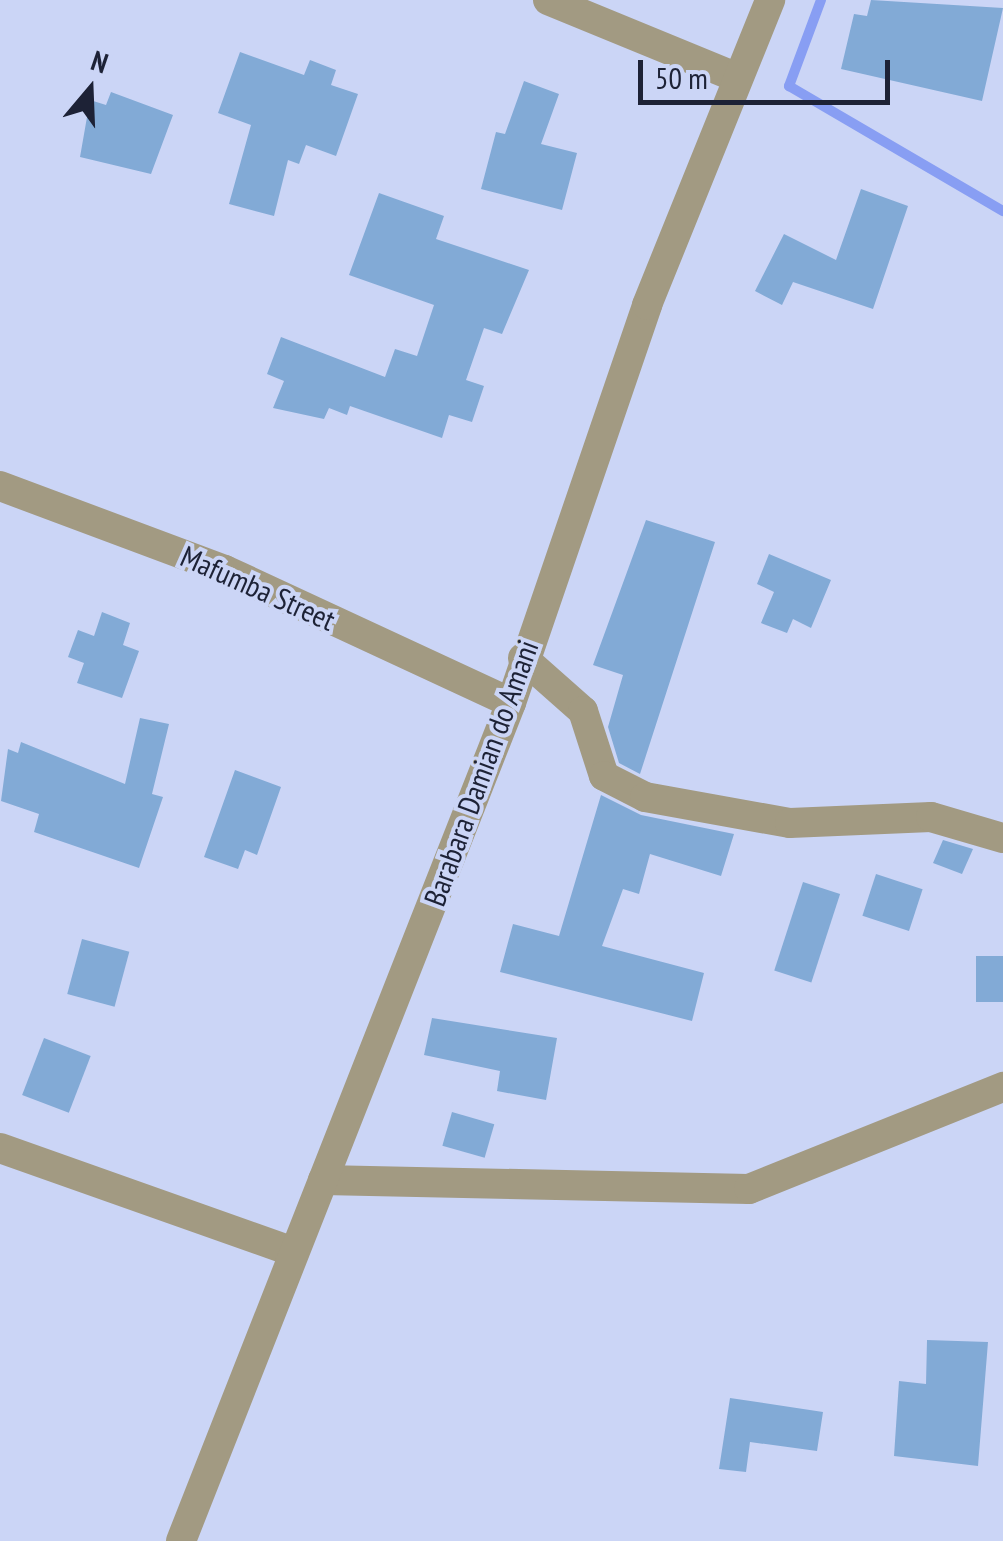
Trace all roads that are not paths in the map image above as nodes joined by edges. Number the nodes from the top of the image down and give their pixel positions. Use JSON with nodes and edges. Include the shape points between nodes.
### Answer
{"nodes":[{"id":1,"x":548,"y":0,"type":"edge"},
{"id":2,"x":770,"y":0,"type":"edge"},
{"id":3,"x":738,"y":78,"type":"junction"},
{"id":4,"x":0,"y":486,"type":"edge"},
{"id":5,"x":523,"y":658,"type":"junction"},
{"id":6,"x":512,"y":704,"type":"junction"},
{"id":7,"x":1003,"y":838,"type":"edge"},
{"id":8,"x":1003,"y":1088,"type":"edge"},
{"id":9,"x":0,"y":1148,"type":"edge"},
{"id":10,"x":323,"y":1180,"type":"junction"},
{"id":11,"x":294,"y":1252,"type":"junction"},
{"id":12,"x":181,"y":1541,"type":"edge"}],
"edges":[{"from":1,"to":3,"type":"street"},
{"from":2,"to":3,"type":"street","name":"Barabara Damian do Amani"},
{"from":3,"to":5,"type":"street","name":"Barabara Damian do Amani"},
{"from":4,"to":6,"type":"street","name":"Mafumba Street","via":[[225,570]]},
{"from":5,"to":6,"type":"street","name":"Barabara Damian do Amani"},
{"from":5,"to":7,"type":"street","via":[[583,712],[604,776],[645,797],[790,824],[932,818]]},
{"from":6,"to":10,"type":"street","name":"Barabara Damian do Amani"},
{"from":8,"to":10,"type":"street","via":[[749,1189]]},
{"from":9,"to":11,"type":"street"},
{"from":10,"to":11,"type":"street","name":"Barabara Damian do Amani"},
{"from":11,"to":12,"type":"street","name":"Barabara Damian do Amani"}]}
